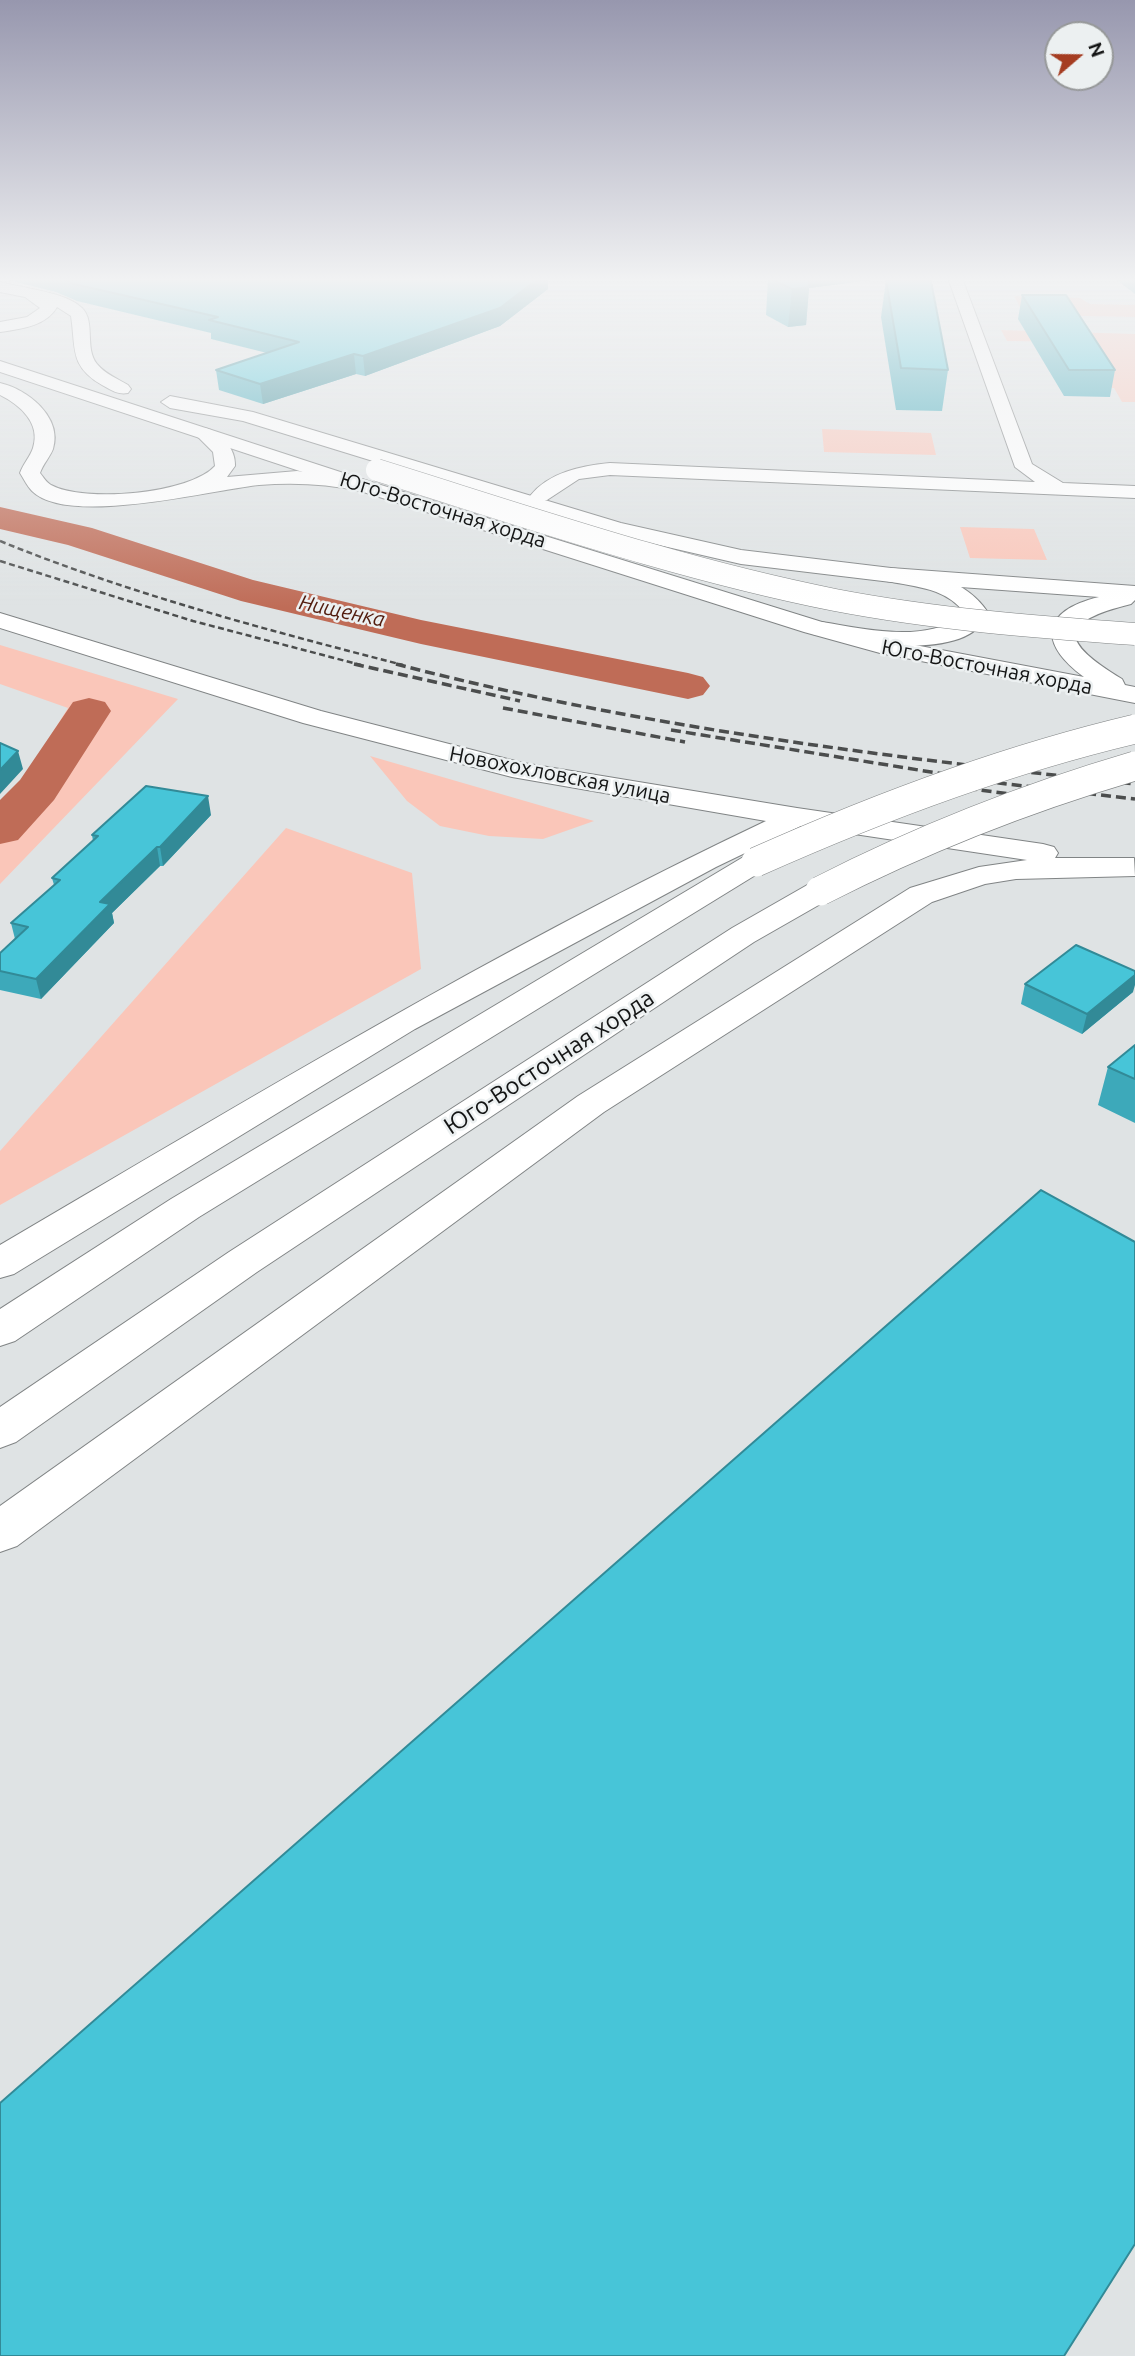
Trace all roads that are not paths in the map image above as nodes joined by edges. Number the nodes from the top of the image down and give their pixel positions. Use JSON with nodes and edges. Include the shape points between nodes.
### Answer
{"nodes":[{"id":1,"x":2,"y":388,"type":"edge"},
{"id":2,"x":66,"y":388,"type":"edge"},
{"id":3,"x":119,"y":388,"type":"edge"},
{"id":4,"x":995,"y":388,"type":"edge"},
{"id":5,"x":122,"y":389,"type":"joint"},
{"id":6,"x":147,"y":397,"type":"junction"},
{"id":7,"x":205,"y":434,"type":"junction"},
{"id":8,"x":1044,"y":463,"type":"dead end"},
{"id":9,"x":369,"y":478,"type":"junction"},
{"id":10,"x":1058,"y":488,"type":"junction"},
{"id":11,"x":1135,"y":492,"type":"edge"},
{"id":12,"x":169,"y":494,"type":"junction"},
{"id":13,"x":540,"y":496,"type":"dead end"},
{"id":14,"x":891,"y":575,"type":"junction"},
{"id":15,"x":1135,"y":595,"type":"edge"},
{"id":16,"x":0,"y":620,"type":"edge"},
{"id":17,"x":813,"y":627,"type":"junction"},
{"id":18,"x":1135,"y":634,"type":"edge"},
{"id":19,"x":953,"y":685,"type":"dead end"},
{"id":20,"x":1135,"y":694,"type":"edge"},
{"id":21,"x":1096,"y":714,"type":"dead end"},
{"id":22,"x":1135,"y":719,"type":"edge"},
{"id":23,"x":1135,"y":729,"type":"edge"},
{"id":24,"x":1135,"y":766,"type":"edge"},
{"id":25,"x":669,"y":796,"type":"junction"},
{"id":26,"x":797,"y":817,"type":"junction"},
{"id":27,"x":704,"y":840,"type":"junction"},
{"id":28,"x":1135,"y":867,"type":"edge"},
{"id":29,"x":0,"y":1264,"type":"edge"},
{"id":30,"x":0,"y":1330,"type":"edge"},
{"id":31,"x":0,"y":1430,"type":"edge"},
{"id":32,"x":0,"y":1532,"type":"edge"}],
"edges":[{"from":1,"to":12,"type":"main road","via":[[26,401],[45,431],[43,449],[30,473],[44,489],[99,500]]},
{"from":2,"to":7,"type":"main road","name":"Юго-Восточная хорда"},
{"from":3,"to":5,"type":"main road","name":"Юго-Восточная хорда"},
{"from":4,"to":10,"type":"street","via":[[1024,467]]},
{"from":5,"to":6,"type":"main road","name":"Юго-Восточная хорда"},
{"from":6,"to":9,"type":"main road","name":"Юго-Восточная хорда"},
{"from":6,"to":14,"type":"main road","via":[[246,416],[668,542],[767,561]]},
{"from":7,"to":9,"type":"main road","name":"Юго-Восточная хорда"},
{"from":7,"to":12,"type":"main road","via":[[227,457],[224,469],[198,485]]},
{"from":8,"to":10,"type":"street"},
{"from":9,"to":12,"type":"main road","via":[[278,478]]},
{"from":9,"to":17,"type":"main road","name":"Юго-Восточная хорда"},
{"from":9,"to":18,"type":"main road","name":"Юго-Восточная хорда","bridge":true,"via":[[797,591],[1003,624]]},
{"from":10,"to":11,"type":"street"},
{"from":10,"to":13,"type":"street","via":[[610,469],[566,476]]},
{"from":14,"to":15,"type":"main road"},
{"from":14,"to":17,"type":"main road","via":[[948,588],[970,603],[975,611],[973,620],[952,634],[925,637],[865,636]]},
{"from":15,"to":20,"type":"main road","via":[[1086,608],[1064,626],[1062,637],[1077,663]]},
{"from":16,"to":25,"type":"main road","name":"Новохохловская улица","via":[[424,748],[522,771]]},
{"from":17,"to":19,"type":"main road","via":[[883,660]]},
{"from":17,"to":20,"type":"main road","name":"Юго-Восточная хорда","via":[[880,646]]},
{"from":21,"to":22,"type":"main road"},
{"from":23,"to":30,"type":"main road","bridge":true,"via":[[1018,758],[830,828],[756,862],[185,1208]]},
{"from":24,"to":31,"type":"main road","name":"Юго-Восточная хорда","bridge":true,"via":[[980,816],[890,854],[743,935],[243,1262]]},
{"from":25,"to":26,"type":"main road","name":"Новохохловская улица"},
{"from":25,"to":27,"type":"main road"},
{"from":26,"to":27,"type":"main road"},
{"from":26,"to":28,"type":"main road","name":"Новохохловская улица"},
{"from":27,"to":29,"type":"main road"},
{"from":28,"to":32,"type":"main road","via":[[997,872],[921,895],[591,1104]]}]}
